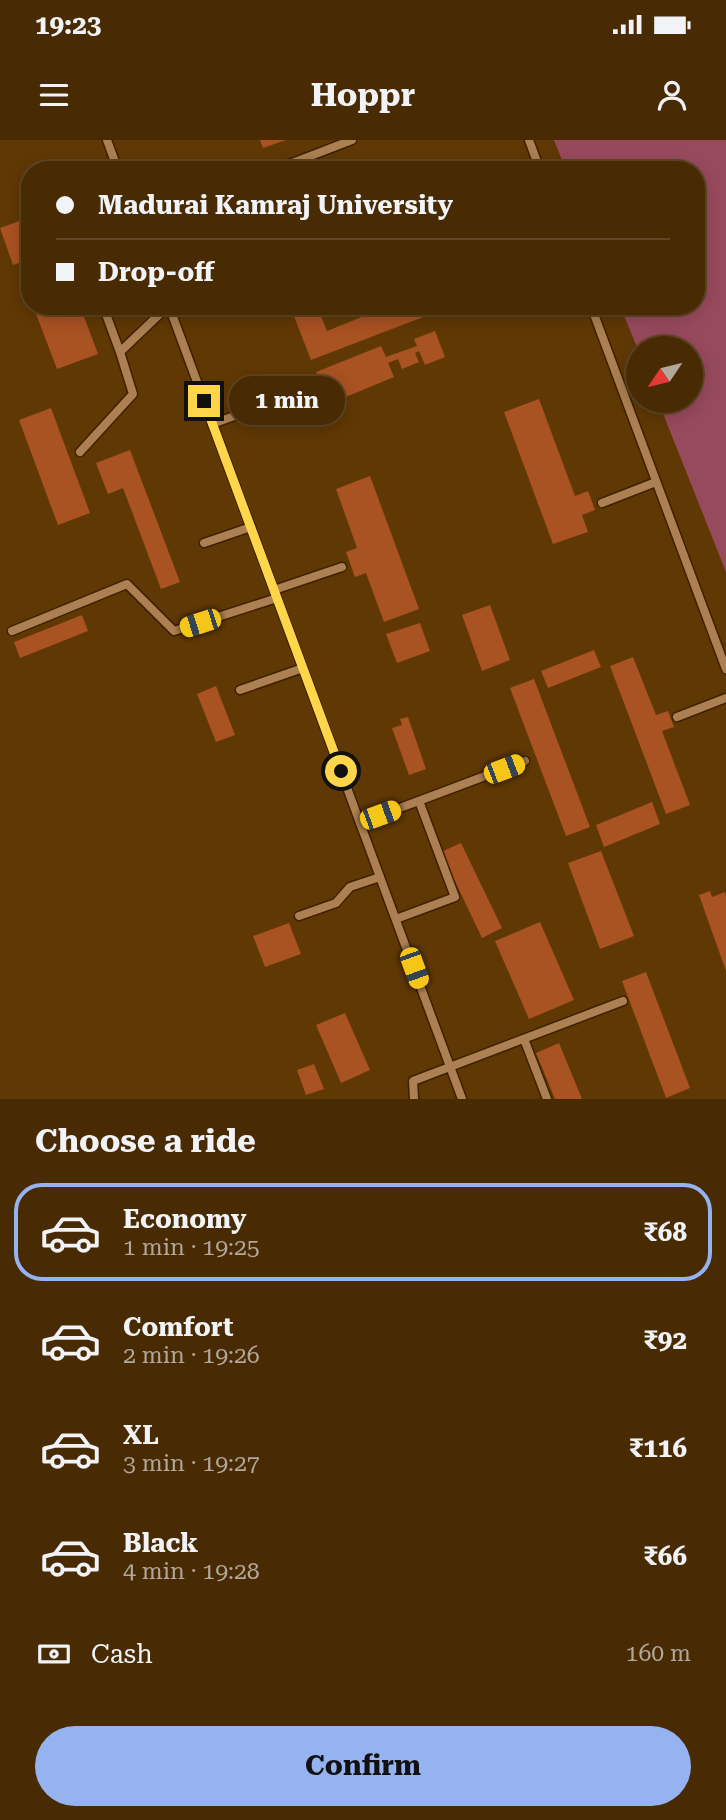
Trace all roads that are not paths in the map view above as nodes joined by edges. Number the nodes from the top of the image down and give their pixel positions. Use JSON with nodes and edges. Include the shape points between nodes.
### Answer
{"nodes":[{"id":1,"x":107,"y":140,"type":"edge"},
{"id":2,"x":352,"y":140,"type":"edge"},
{"id":3,"x":529,"y":140,"type":"edge"},
{"id":4,"x":115,"y":161,"type":"edge"},
{"id":5,"x":297,"y":161,"type":"edge"},
{"id":6,"x":537,"y":161,"type":"edge"},
{"id":7,"x":106,"y":315,"type":"edge"},
{"id":8,"x":159,"y":315,"type":"edge"},
{"id":9,"x":171,"y":315,"type":"edge"},
{"id":10,"x":594,"y":315,"type":"edge"},
{"id":11,"x":120,"y":352,"type":"junction"},
{"id":12,"x":312,"y":388,"type":"dead end"},
{"id":13,"x":212,"y":424,"type":"junction"},
{"id":14,"x":80,"y":452,"type":"dead end"},
{"id":15,"x":656,"y":482,"type":"junction"},
{"id":16,"x":602,"y":503,"type":"dead end"},
{"id":17,"x":251,"y":527,"type":"junction"},
{"id":18,"x":204,"y":543,"type":"dead end"},
{"id":19,"x":342,"y":567,"type":"dead end"},
{"id":20,"x":275,"y":594,"type":"junction"},
{"id":21,"x":12,"y":631,"type":"dead end"},
{"id":22,"x":303,"y":668,"type":"junction"},
{"id":23,"x":726,"y":669,"type":"edge"},
{"id":24,"x":240,"y":690,"type":"dead end"},
{"id":25,"x":726,"y":698,"type":"edge"},
{"id":26,"x":677,"y":717,"type":"dead end"},
{"id":27,"x":525,"y":761,"type":"dead end"},
{"id":28,"x":419,"y":801,"type":"junction"},
{"id":29,"x":360,"y":823,"type":"junction"},
{"id":30,"x":380,"y":877,"type":"junction"},
{"id":31,"x":299,"y":916,"type":"dead end"},
{"id":32,"x":396,"y":919,"type":"junction"},
{"id":33,"x":623,"y":1001,"type":"dead end"},
{"id":34,"x":523,"y":1039,"type":"junction"},
{"id":35,"x":450,"y":1067,"type":"junction"},
{"id":36,"x":414,"y":1099,"type":"edge"},
{"id":37,"x":462,"y":1099,"type":"edge"},
{"id":38,"x":547,"y":1099,"type":"edge"}],
"edges":[{"from":1,"to":4,"type":"lane"},
{"from":2,"to":5,"type":"lane"},
{"from":3,"to":6,"type":"lane"},
{"from":7,"to":11,"type":"lane"},
{"from":8,"to":11,"type":"lane"},
{"from":9,"to":13,"type":"lane"},
{"from":10,"to":15,"type":"lane"},
{"from":11,"to":14,"type":"lane","via":[[133,394]]},
{"from":12,"to":13,"type":"lane"},
{"from":13,"to":17,"type":"lane"},
{"from":15,"to":16,"type":"lane"},
{"from":15,"to":23,"type":"lane"},
{"from":17,"to":18,"type":"lane"},
{"from":17,"to":20,"type":"lane"},
{"from":19,"to":20,"type":"lane"},
{"from":20,"to":21,"type":"lane","via":[[174,631],[127,584]]},
{"from":20,"to":22,"type":"lane"},
{"from":22,"to":24,"type":"lane"},
{"from":22,"to":29,"type":"lane"},
{"from":25,"to":26,"type":"lane"},
{"from":27,"to":28,"type":"lane"},
{"from":28,"to":29,"type":"lane"},
{"from":28,"to":32,"type":"lane","via":[[455,897]]},
{"from":29,"to":30,"type":"lane"},
{"from":30,"to":31,"type":"lane","via":[[350,887],[336,903]]},
{"from":30,"to":32,"type":"lane"},
{"from":32,"to":35,"type":"lane"},
{"from":33,"to":34,"type":"lane"},
{"from":34,"to":35,"type":"lane"},
{"from":34,"to":38,"type":"lane"},
{"from":35,"to":36,"type":"lane","via":[[413,1081]]},
{"from":35,"to":37,"type":"lane"}]}
